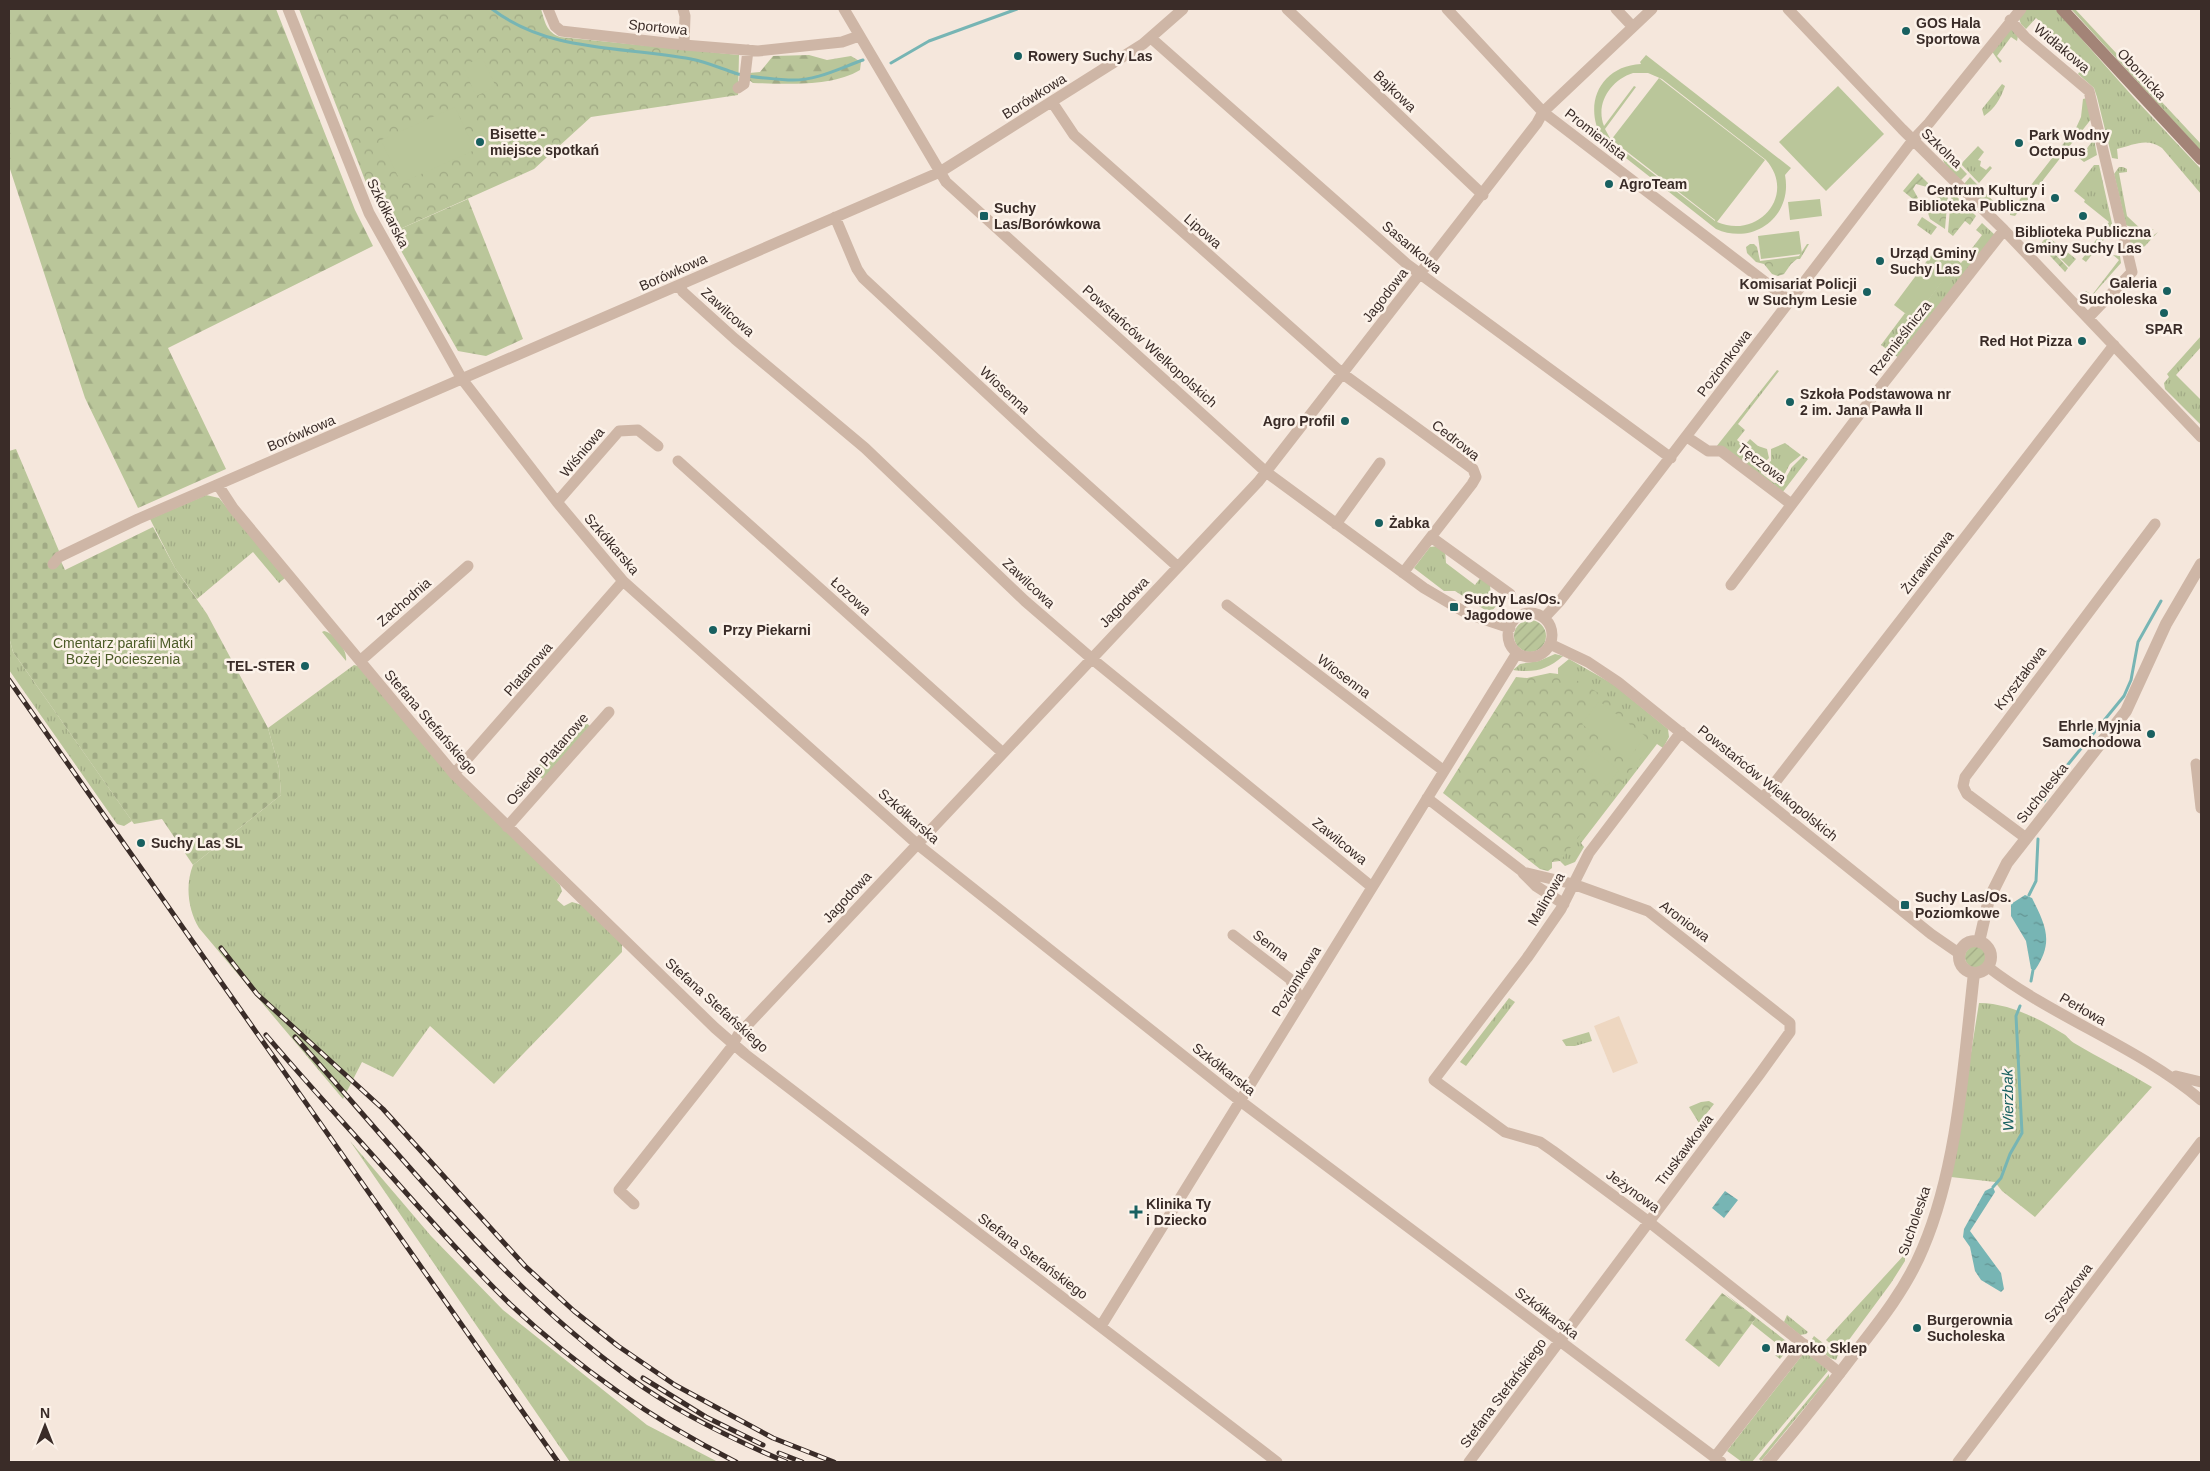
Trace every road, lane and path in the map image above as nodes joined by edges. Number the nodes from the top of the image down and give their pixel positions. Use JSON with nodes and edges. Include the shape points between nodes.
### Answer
{"nodes":[{"id":1,"x":288,"y":9,"type":"edge"},
{"id":2,"x":548,"y":9,"type":"edge"},
{"id":3,"x":683,"y":9,"type":"edge"},
{"id":4,"x":844,"y":9,"type":"edge"},
{"id":5,"x":1183,"y":9,"type":"edge"},
{"id":6,"x":1287,"y":9,"type":"edge"},
{"id":7,"x":1447,"y":9,"type":"edge"},
{"id":8,"x":1616,"y":9,"type":"edge"},
{"id":9,"x":1652,"y":9,"type":"edge"},
{"id":10,"x":1788,"y":9,"type":"edge"},
{"id":11,"x":2021,"y":9,"type":"edge"},
{"id":12,"x":2062,"y":9,"type":"edge"},
{"id":13,"x":2010,"y":20,"type":"junction"},
{"id":14,"x":1633,"y":27,"type":"junction"},
{"id":15,"x":860,"y":36,"type":"junction"},
{"id":16,"x":1151,"y":38,"type":"junction"},
{"id":17,"x":684,"y":45,"type":"junction"},
{"id":18,"x":748,"y":50,"type":"junction"},
{"id":19,"x":741,"y":85,"type":"dead end"},
{"id":20,"x":1052,"y":102,"type":"junction"},
{"id":21,"x":1543,"y":112,"type":"junction"},
{"id":22,"x":1913,"y":140,"type":"junction"},
{"id":23,"x":2201,"y":159,"type":"edge"},
{"id":24,"x":940,"y":172,"type":"junction"},
{"id":25,"x":1482,"y":195,"type":"junction"},
{"id":26,"x":835,"y":217,"type":"junction"},
{"id":27,"x":2004,"y":230,"type":"junction"},
{"id":28,"x":1420,"y":274,"type":"junction"},
{"id":29,"x":679,"y":285,"type":"junction"},
{"id":30,"x":1790,"y":302,"type":"junction"},
{"id":31,"x":2088,"y":318,"type":"junction"},
{"id":32,"x":2114,"y":346,"type":"junction"},
{"id":33,"x":1343,"y":374,"type":"junction"},
{"id":34,"x":462,"y":379,"type":"junction"},
{"id":35,"x":1687,"y":436,"type":"junction"},
{"id":36,"x":2201,"y":437,"type":"edge"},
{"id":37,"x":658,"y":446,"type":"dead end"},
{"id":38,"x":1671,"y":458,"type":"junction"},
{"id":39,"x":678,"y":460,"type":"dead end"},
{"id":40,"x":1380,"y":464,"type":"dead end"},
{"id":41,"x":1266,"y":472,"type":"junction"},
{"id":42,"x":218,"y":485,"type":"junction"},
{"id":43,"x":557,"y":502,"type":"junction"},
{"id":44,"x":1791,"y":504,"type":"junction"},
{"id":45,"x":1336,"y":524,"type":"junction"},
{"id":46,"x":2155,"y":524,"type":"dead end"},
{"id":47,"x":1432,"y":537,"type":"junction"},
{"id":48,"x":54,"y":564,"type":"dead end"},
{"id":49,"x":2201,"y":564,"type":"edge"},
{"id":50,"x":468,"y":566,"type":"dead end"},
{"id":51,"x":1178,"y":567,"type":"junction"},
{"id":52,"x":1403,"y":573,"type":"junction"},
{"id":53,"x":623,"y":581,"type":"junction"},
{"id":54,"x":1731,"y":585,"type":"dead end"},
{"id":55,"x":1510,"y":594,"type":"dead end"},
{"id":56,"x":1226,"y":605,"type":"dead end"},
{"id":57,"x":1544,"y":618,"type":"junction"},
{"id":58,"x":1510,"y":628,"type":"junction"},
{"id":59,"x":1550,"y":644,"type":"junction"},
{"id":60,"x":1517,"y":653,"type":"junction"},
{"id":61,"x":1091,"y":658,"type":"junction"},
{"id":62,"x":360,"y":661,"type":"junction"},
{"id":63,"x":609,"y":712,"type":"dead end"},
{"id":64,"x":1681,"y":732,"type":"junction"},
{"id":65,"x":1003,"y":753,"type":"junction"},
{"id":66,"x":2196,"y":764,"type":"dead end"},
{"id":67,"x":1444,"y":771,"type":"junction"},
{"id":68,"x":454,"y":774,"type":"junction"},
{"id":69,"x":1427,"y":798,"type":"junction"},
{"id":70,"x":1763,"y":798,"type":"junction"},
{"id":71,"x":2201,"y":808,"type":"edge"},
{"id":72,"x":507,"y":827,"type":"junction"},
{"id":73,"x":2026,"y":838,"type":"junction"},
{"id":74,"x":917,"y":844,"type":"junction"},
{"id":75,"x":1516,"y":867,"type":"junction"},
{"id":76,"x":1572,"y":884,"type":"junction"},
{"id":77,"x":1372,"y":887,"type":"junction"},
{"id":78,"x":1564,"y":904,"type":"junction"},
{"id":79,"x":1233,"y":935,"type":"dead end"},
{"id":80,"x":1979,"y":942,"type":"junction"},
{"id":81,"x":1960,"y":954,"type":"junction"},
{"id":82,"x":1988,"y":967,"type":"junction"},
{"id":83,"x":1974,"y":973,"type":"junction"},
{"id":84,"x":1290,"y":979,"type":"junction"},
{"id":85,"x":1312,"y":984,"type":"junction"},
{"id":86,"x":1303,"y":998,"type":"junction"},
{"id":87,"x":1790,"y":1023,"type":"joint"},
{"id":88,"x":732,"y":1043,"type":"junction"},
{"id":89,"x":2164,"y":1073,"type":"junction"},
{"id":90,"x":1434,"y":1080,"type":"joint"},
{"id":91,"x":2201,"y":1082,"type":"edge"},
{"id":92,"x":1239,"y":1100,"type":"junction"},
{"id":93,"x":2201,"y":1100,"type":"edge"},
{"id":94,"x":2201,"y":1142,"type":"edge"},
{"id":95,"x":634,"y":1204,"type":"dead end"},
{"id":96,"x":1649,"y":1222,"type":"junction"},
{"id":97,"x":1101,"y":1326,"type":"junction"},
{"id":98,"x":1560,"y":1341,"type":"junction"},
{"id":99,"x":1804,"y":1344,"type":"junction"},
{"id":100,"x":1840,"y":1373,"type":"junction"},
{"id":101,"x":1718,"y":1460,"type":"edge"},
{"id":102,"x":1277,"y":1462,"type":"edge"},
{"id":103,"x":1470,"y":1462,"type":"edge"},
{"id":104,"x":1768,"y":1462,"type":"edge"},
{"id":105,"x":1958,"y":1462,"type":"edge"}],
"edges":[{"from":1,"to":34,"type":"street","name":"Szkółkarska","via":[[369,213]]},
{"from":2,"to":17,"type":"street","name":"Sportowa","via":[[555,26],[561,31]]},
{"from":3,"to":17,"type":"street"},
{"from":4,"to":15,"type":"street","name":"Powstańców Wielkopolskich"},
{"from":5,"to":16,"type":"street","name":"Borówkowa"},
{"from":6,"to":25,"type":"street","name":"Bajkowa"},
{"from":7,"to":21,"type":"street","name":"Promienista"},
{"from":8,"to":14,"type":"street"},
{"from":9,"to":14,"type":"street","name":"Jagodowa"},
{"from":10,"to":22,"type":"street","name":"Szkolna"},
{"from":11,"to":13,"type":"street","name":"Poziomkowa"},
{"from":12,"to":23,"type":"main road","name":"Obornicka"},
{"from":13,"to":22,"type":"street","name":"Poziomkowa"},
{"from":13,"to":31,"type":"street","name":"Widłakowa","via":[[2025,37],[2089,91],[2132,272]]},
{"from":14,"to":21,"type":"street","name":"Jagodowa"},
{"from":15,"to":18,"type":"street","name":"Sportowa","via":[[842,42]]},
{"from":15,"to":24,"type":"street","name":"Powstańców Wielkopolskich"},
{"from":16,"to":20,"type":"street","name":"Borówkowa"},
{"from":16,"to":28,"type":"street","name":"Sasankowa"},
{"from":17,"to":18,"type":"street","name":"Sportowa"},
{"from":18,"to":19,"type":"street"},
{"from":20,"to":24,"type":"street","name":"Borówkowa"},
{"from":20,"to":33,"type":"street","name":"Lipowa","via":[[1074,136]]},
{"from":21,"to":25,"type":"street","name":"Jagodowa"},
{"from":21,"to":30,"type":"street","name":"Promienista"},
{"from":22,"to":27,"type":"street","name":"Szkolna"},
{"from":22,"to":30,"type":"street","name":"Poziomkowa"},
{"from":24,"to":26,"type":"street","name":"Borówkowa"},
{"from":24,"to":41,"type":"street","name":"Powstańców Wielkopolskich","via":[[946,182]]},
{"from":25,"to":28,"type":"street","name":"Jagodowa"},
{"from":26,"to":29,"type":"street","name":"Borówkowa"},
{"from":26,"to":51,"type":"street","name":"Wiosenna","via":[[863,278]]},
{"from":27,"to":31,"type":"street","name":"Szkolna"},
{"from":27,"to":44,"type":"street","name":"Rzemieślnicza"},
{"from":28,"to":33,"type":"street","name":"Jagodowa"},
{"from":28,"to":38,"type":"street","name":"Sasankowa"},
{"from":29,"to":34,"type":"street","name":"Borówkowa"},
{"from":29,"to":61,"type":"street","name":"Zawilcowa","via":[[734,339],[865,448],[1025,601]]},
{"from":30,"to":35,"type":"street","name":"Poziomkowa"},
{"from":31,"to":32,"type":"street","name":"Szkolna"},
{"from":32,"to":36,"type":"street","name":"Szkolna"},
{"from":32,"to":70,"type":"street","name":"Żurawinowa"},
{"from":33,"to":41,"type":"street","name":"Jagodowa"},
{"from":33,"to":47,"type":"street","name":"Cedrowa","via":[[1472,469],[1476,477],[1472,484]]},
{"from":34,"to":42,"type":"street","name":"Borówkowa"},
{"from":34,"to":43,"type":"street","name":"Szkółkarska"},
{"from":35,"to":38,"type":"street","name":"Poziomkowa"},
{"from":35,"to":44,"type":"street","name":"Tęczowa","via":[[1708,451],[1721,451]]},
{"from":37,"to":43,"type":"street","name":"Wiśniowa","via":[[638,430],[619,431]]},
{"from":38,"to":57,"type":"street","name":"Poziomkowa"},
{"from":39,"to":65,"type":"street","name":"Łozowa"},
{"from":40,"to":45,"type":"street"},
{"from":41,"to":45,"type":"street","name":"Powstańców Wielkopolskich"},
{"from":41,"to":51,"type":"street","name":"Jagodowa"},
{"from":42,"to":48,"type":"street","name":"Borówkowa","via":[[59,557]]},
{"from":42,"to":62,"type":"street","name":"Stefana Stefańskiego","via":[[233,508]]},
{"from":43,"to":53,"type":"street","name":"Szkółkarska"},
{"from":44,"to":54,"type":"street","name":"Rzemieślnicza"},
{"from":45,"to":52,"type":"street","name":"Powstańców Wielkopolskich"},
{"from":46,"to":73,"type":"street","name":"Kryształowa","via":[[1965,777],[1963,786],[1967,794]]},
{"from":47,"to":52,"type":"street","name":"Cedrowa"},
{"from":47,"to":55,"type":"street"},
{"from":49,"to":73,"type":"street","name":"Sucholeska","via":[[2166,624],[2126,711]]},
{"from":50,"to":62,"type":"street","name":"Zachodnia"},
{"from":51,"to":61,"type":"street","name":"Jagodowa"},
{"from":52,"to":58,"type":"street","name":"Powstańców Wielkopolskich","via":[[1454,607]]},
{"from":53,"to":68,"type":"street","name":"Platanowa"},
{"from":53,"to":74,"type":"street","name":"Szkółkarska"},
{"from":56,"to":67,"type":"street","name":"Wiosenna"},
{"from":57,"to":58,"type":"street","via":[[1524,614]]},
{"from":57,"to":59,"type":"street","via":[[1552,633]]},
{"from":58,"to":60,"type":"street","via":[[1509,639]]},
{"from":59,"to":60,"type":"street","via":[[1536,657]]},
{"from":59,"to":64,"type":"street","name":"Powstańców Wielkopolskich","via":[[1604,672]]},
{"from":60,"to":67,"type":"street","name":"Poziomkowa"},
{"from":61,"to":65,"type":"street","name":"Jagodowa"},
{"from":61,"to":77,"type":"street","name":"Zawilcowa"},
{"from":62,"to":68,"type":"street","name":"Stefana Stefańskiego"},
{"from":63,"to":72,"type":"street","name":"Osiedle Platanowe"},
{"from":64,"to":70,"type":"street","name":"Powstańców Wielkopolskich"},
{"from":64,"to":76,"type":"street","name":"Malinowa","via":[[1589,852]]},
{"from":65,"to":74,"type":"street","name":"Jagodowa"},
{"from":66,"to":71,"type":"street"},
{"from":67,"to":69,"type":"street","name":"Poziomkowa"},
{"from":68,"to":72,"type":"street","name":"Stefana Stefańskiego"},
{"from":69,"to":75,"type":"street","name":"Aroniowa"},
{"from":69,"to":77,"type":"street","name":"Poziomkowa"},
{"from":70,"to":81,"type":"street","name":"Powstańców Wielkopolskich"},
{"from":72,"to":88,"type":"street","name":"Stefana Stefańskiego"},
{"from":73,"to":80,"type":"street","name":"Sucholeska","via":[[1995,885]]},
{"from":74,"to":88,"type":"street","name":"Jagodowa"},
{"from":74,"to":92,"type":"street","name":"Szkółkarska"},
{"from":75,"to":76,"type":"street","name":"Aroniowa","via":[[1546,879]]},
{"from":75,"to":78,"type":"street","name":"Aroniowa","via":[[1536,886]]},
{"from":76,"to":78,"type":"street","name":"Malinowa"},
{"from":76,"to":87,"type":"street","name":"Aroniowa","via":[[1648,911]]},
{"from":77,"to":85,"type":"street","name":"Poziomkowa"},
{"from":78,"to":90,"type":"street","name":"Malinowa"},
{"from":79,"to":84,"type":"street","name":"Senna"},
{"from":80,"to":81,"type":"street","via":[[1967,944]]},
{"from":80,"to":82,"type":"street","via":[[1990,952]]},
{"from":81,"to":83,"type":"street","via":[[1963,967]]},
{"from":82,"to":83,"type":"street"},
{"from":82,"to":89,"type":"street","name":"Perłowa","via":[[2011,985]]},
{"from":83,"to":100,"type":"street","name":"Sucholeska","via":[[1954,1131],[1934,1220],[1905,1284]]},
{"from":84,"to":85,"type":"street","name":"Senna"},
{"from":84,"to":86,"type":"street","name":"Senna"},
{"from":85,"to":86,"type":"street","name":"Poziomkowa"},
{"from":86,"to":92,"type":"street","name":"Poziomkowa"},
{"from":87,"to":96,"type":"street","name":"Truskawkowa","via":[[1790,1032]]},
{"from":88,"to":95,"type":"street","name":"Jagodowa","via":[[619,1190]]},
{"from":88,"to":97,"type":"street","name":"Stefana Stefańskiego"},
{"from":89,"to":91,"type":"street","name":"Perłowa"},
{"from":89,"to":93,"type":"street","name":"Perłowa"},
{"from":90,"to":96,"type":"street","name":"Jeżynowa","via":[[1505,1132],[1540,1142]]},
{"from":92,"to":97,"type":"street","name":"Poziomkowa"},
{"from":92,"to":98,"type":"street","name":"Szkółkarska"},
{"from":94,"to":105,"type":"street","name":"Szyszkowa"},
{"from":96,"to":98,"type":"street","name":"Truskawkowa"},
{"from":96,"to":99,"type":"street","name":"Jeżynowa"},
{"from":97,"to":102,"type":"street","name":"Stefana Stefańskiego"},
{"from":98,"to":101,"type":"street","name":"Szkółkarska"},
{"from":98,"to":103,"type":"street","name":"Stefana Stefańskiego"},
{"from":99,"to":100,"type":"street","name":"Jeżynowa"},
{"from":99,"to":101,"type":"street"},
{"from":100,"to":104,"type":"street","name":"Sucholeska"}]}
